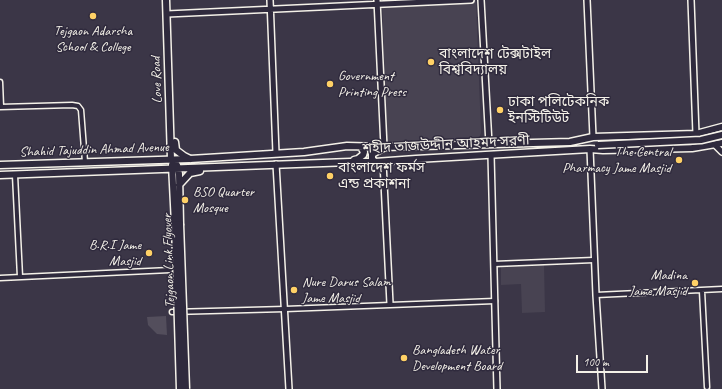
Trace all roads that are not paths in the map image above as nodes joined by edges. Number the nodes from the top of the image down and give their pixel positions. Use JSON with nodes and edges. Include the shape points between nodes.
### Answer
{"nodes":[{"id":1,"x":166,"y":0,"type":"edge"},
{"id":2,"x":270,"y":0,"type":"edge"},
{"id":3,"x":471,"y":0,"type":"edge"},
{"id":4,"x":481,"y":0,"type":"edge"},
{"id":5,"x":587,"y":0,"type":"edge"},
{"id":6,"x":691,"y":0,"type":"edge"},
{"id":7,"x":377,"y":2,"type":"edge"},
{"id":8,"x":271,"y":9,"type":"junction"},
{"id":9,"x":167,"y":14,"type":"junction"},
{"id":10,"x":0,"y":82,"type":"edge"},
{"id":11,"x":170,"y":105,"type":"junction"},
{"id":12,"x":1,"y":107,"type":"edge"},
{"id":13,"x":720,"y":129,"type":"edge"},
{"id":14,"x":700,"y":134,"type":"junction"},
{"id":15,"x":722,"y":135,"type":"edge"},
{"id":16,"x":593,"y":138,"type":"junction"},
{"id":17,"x":722,"y":143,"type":"edge"},
{"id":18,"x":489,"y":144,"type":"junction"},
{"id":19,"x":715,"y":145,"type":"junction"},
{"id":20,"x":361,"y":146,"type":"junction"},
{"id":21,"x":384,"y":147,"type":"junction"},
{"id":22,"x":590,"y":149,"type":"junction"},
{"id":23,"x":722,"y":152,"type":"edge"},
{"id":24,"x":276,"y":153,"type":"junction"},
{"id":25,"x":491,"y":155,"type":"junction"},
{"id":26,"x":172,"y":159,"type":"junction"},
{"id":27,"x":190,"y":159,"type":"junction"},
{"id":28,"x":99,"y":161,"type":"junction"},
{"id":29,"x":85,"y":162,"type":"junction"},
{"id":30,"x":350,"y":162,"type":"junction"},
{"id":31,"x":375,"y":162,"type":"junction"},
{"id":32,"x":383,"y":162,"type":"junction"},
{"id":33,"x":276,"y":164,"type":"junction"},
{"id":34,"x":0,"y":165,"type":"edge"},
{"id":35,"x":224,"y":166,"type":"junction"},
{"id":36,"x":175,"y":168,"type":"junction"},
{"id":37,"x":162,"y":169,"type":"junction"},
{"id":38,"x":99,"y":171,"type":"junction"},
{"id":39,"x":0,"y":175,"type":"edge"},
{"id":40,"x":15,"y":175,"type":"junction"},
{"id":41,"x":176,"y":187,"type":"junction"},
{"id":42,"x":177,"y":224,"type":"junction"},
{"id":43,"x":594,"y":260,"type":"junction"},
{"id":44,"x":494,"y":264,"type":"junction"},
{"id":45,"x":170,"y":270,"type":"dead end"},
{"id":46,"x":20,"y":277,"type":"junction"},
{"id":47,"x":0,"y":278,"type":"edge"},
{"id":48,"x":722,"y":289,"type":"edge"},
{"id":49,"x":702,"y":291,"type":"junction"},
{"id":50,"x":596,"y":295,"type":"junction"},
{"id":51,"x":495,"y":301,"type":"junction"},
{"id":52,"x":390,"y":304,"type":"junction"},
{"id":53,"x":285,"y":310,"type":"junction"},
{"id":54,"x":172,"y":312,"type":"dead end"},
{"id":55,"x":707,"y":387,"type":"dead end"},
{"id":56,"x":180,"y":389,"type":"edge"},
{"id":57,"x":186,"y":389,"type":"edge"},
{"id":58,"x":289,"y":389,"type":"edge"},
{"id":59,"x":497,"y":389,"type":"edge"},
{"id":60,"x":602,"y":389,"type":"edge"}],
"edges":[{"from":1,"to":9,"type":"main road","name":"Love Road"},
{"from":2,"to":8,"type":"street"},
{"from":3,"to":7,"type":"street"},
{"from":4,"to":18,"type":"street"},
{"from":5,"to":16,"type":"street"},
{"from":6,"to":14,"type":"street","via":[[696,123]]},
{"from":7,"to":8,"type":"street"},
{"from":7,"to":21,"type":"street"},
{"from":8,"to":9,"type":"street"},
{"from":8,"to":24,"type":"street"},
{"from":9,"to":11,"type":"main road","name":"Love Road"},
{"from":10,"to":12,"type":"street"},
{"from":11,"to":26,"type":"main road","name":"Love Road"},
{"from":11,"to":27,"type":"main road","via":[[174,117],[175,149]]},
{"from":12,"to":29,"type":"street","via":[[78,106],[81,110]]},
{"from":13,"to":14,"type":"main road","name":"শহীদ তাজউদ্দীন আহমদ সরণী"},
{"from":14,"to":16,"type":"main road","name":"শহীদ তাজউদ্দীন আহমদ সরণী"},
{"from":14,"to":19,"type":"main road"},
{"from":15,"to":22,"type":"main road","bridge":true,"via":[[701,140],[598,145]]},
{"from":16,"to":18,"type":"main road","name":"শহীদ তাজউদ্দীন আহমদ সরণী","via":[[570,142]]},
{"from":17,"to":19,"type":"main road","name":"শহীদ তাজউদ্দীন আহমদ সরণী"},
{"from":18,"to":21,"type":"main road","name":"শহীদ তাজউদ্দীন আহমদ সরণী"},
{"from":19,"to":22,"type":"main road","name":"শহীদ তাজউদ্দীন আহমদ সরণী","via":[[692,148]]},
{"from":19,"to":23,"type":"street"},
{"from":20,"to":21,"type":"main road","name":"শহীদ তাজউদ্দীন আহমদ সরণী"},
{"from":20,"to":24,"type":"main road","name":"শহীদ তাজউদ্দীন আহমদ সরণী"},
{"from":20,"to":30,"type":"main road","via":[[363,155]]},
{"from":21,"to":31,"type":"main road","via":[[372,154]]},
{"from":22,"to":25,"type":"main road","name":"শহীদ তাজউদ্দীন আহমদ সরণী"},
{"from":22,"to":43,"type":"street"},
{"from":24,"to":27,"type":"main road","name":"শহীদ তাজউদ্দীন আহমদ সরণী"},
{"from":25,"to":32,"type":"main road","name":"শহীদ তাজউদ্দীন আহমদ সরণী"},
{"from":25,"to":44,"type":"street"},
{"from":26,"to":27,"type":"main road","name":"Shahid Tajuddin Ahmad Avenue"},
{"from":26,"to":28,"type":"main road","name":"Shahid Tajuddin Ahmad Avenue"},
{"from":26,"to":36,"type":"main road"},
{"from":28,"to":29,"type":"main road","name":"Shahid Tajuddin Ahmad Avenue"},
{"from":28,"to":38,"type":"main road"},
{"from":29,"to":34,"type":"main road","name":"Shahid Tajuddin Ahmad Avenue"},
{"from":30,"to":31,"type":"main road","name":"শহীদ তাজউদ্দীন আহমদ সরণী"},
{"from":30,"to":33,"type":"main road","name":"শহীদ তাজউদ্দীন আহমদ সরণী"},
{"from":31,"to":32,"type":"main road","name":"শহীদ তাজউদ্দীন আহমদ সরণী"},
{"from":32,"to":52,"type":"street"},
{"from":33,"to":35,"type":"main road","name":"শহীদ তাজউদ্দীন আহমদ সরণী"},
{"from":33,"to":53,"type":"street"},
{"from":35,"to":36,"type":"main road","name":"শহীদ তাজউদ্দীন আহমদ সরণী"},
{"from":35,"to":41,"type":"main road","via":[[219,170],[190,173]]},
{"from":36,"to":37,"type":"main road","name":"শহীদ তাজউদ্দীন আহমদ সরণী"},
{"from":36,"to":41,"type":"main road","name":"Tejgaon Link Flyover"},
{"from":37,"to":38,"type":"main road","name":"শহীদ তাজউদ্দীন আহমদ সরণী"},
{"from":37,"to":41,"type":"main road"},
{"from":38,"to":40,"type":"main road","name":"শহীদ তাজউদ্দীন আহমদ সরণী"},
{"from":39,"to":40,"type":"main road","name":"শহীদ তাজউদ্দীন আহমদ সরণী"},
{"from":40,"to":46,"type":"street"},
{"from":41,"to":42,"type":"main road","name":"Tejgaon Link Flyover"},
{"from":42,"to":56,"type":"main road","name":"Tejgaon Link Flyover","bridge":true},
{"from":42,"to":57,"type":"main road","name":"Tejgaon Link Flyover","bridge":true},
{"from":43,"to":44,"type":"street"},
{"from":43,"to":50,"type":"street"},
{"from":44,"to":51,"type":"street"},
{"from":45,"to":46,"type":"street"},
{"from":46,"to":47,"type":"street"},
{"from":48,"to":49,"type":"street"},
{"from":49,"to":50,"type":"street"},
{"from":49,"to":55,"type":"street"},
{"from":50,"to":60,"type":"street"},
{"from":51,"to":52,"type":"street"},
{"from":51,"to":59,"type":"street"},
{"from":52,"to":53,"type":"street"},
{"from":53,"to":54,"type":"street"},
{"from":53,"to":58,"type":"street"}]}
